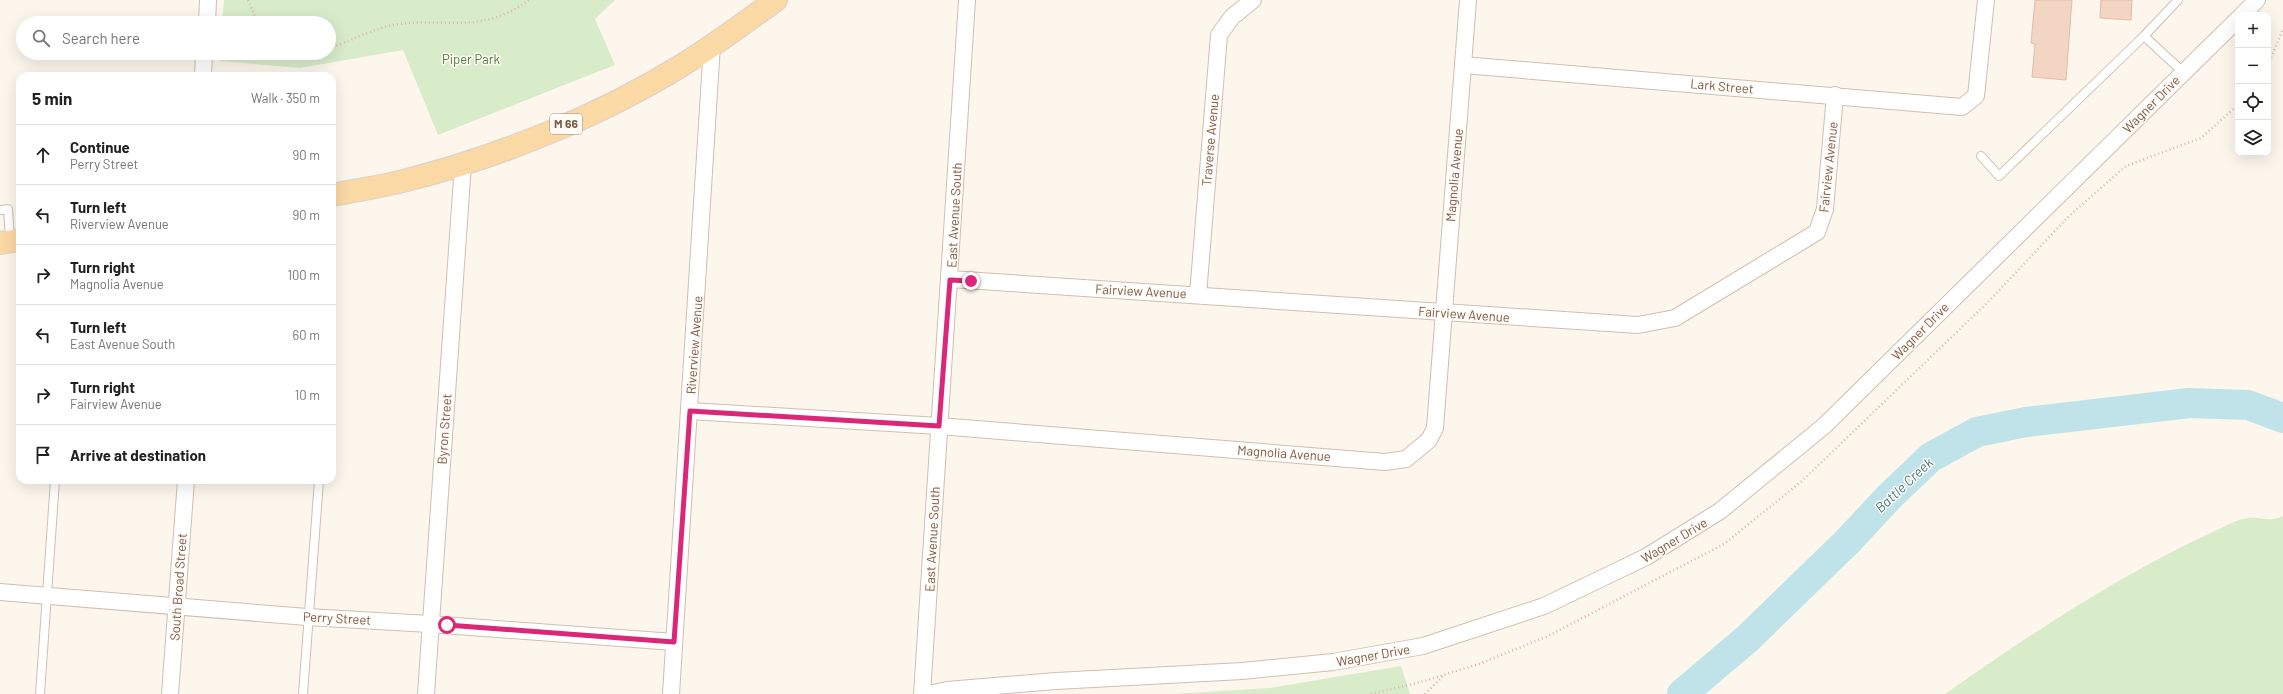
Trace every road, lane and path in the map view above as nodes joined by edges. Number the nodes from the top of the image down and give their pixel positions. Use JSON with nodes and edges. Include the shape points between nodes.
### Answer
{"nodes":[{"id":1,"x":208,"y":0,"type":"edge"},
{"id":2,"x":248,"y":0,"type":"edge"},
{"id":3,"x":530,"y":0,"type":"edge"},
{"id":4,"x":776,"y":0,"type":"edge"},
{"id":5,"x":967,"y":0,"type":"edge"},
{"id":6,"x":1253,"y":0,"type":"edge"},
{"id":7,"x":1468,"y":0,"type":"edge"},
{"id":8,"x":1986,"y":0,"type":"edge"},
{"id":9,"x":2178,"y":0,"type":"edge"},
{"id":10,"x":2257,"y":0,"type":"edge"},
{"id":11,"x":2245,"y":12,"type":"edge"},
{"id":12,"x":207,"y":16,"type":"edge"},
{"id":13,"x":255,"y":16,"type":"edge"},
{"id":14,"x":2235,"y":22,"type":"edge"},
{"id":15,"x":2283,"y":29,"type":"edge"},
{"id":16,"x":2144,"y":36,"type":"junction"},
{"id":17,"x":712,"y":45,"type":"junction"},
{"id":18,"x":336,"y":46,"type":"edge"},
{"id":19,"x":2271,"y":58,"type":"edge"},
{"id":20,"x":204,"y":60,"type":"edge"},
{"id":21,"x":1463,"y":65,"type":"junction"},
{"id":22,"x":203,"y":72,"type":"edge"},
{"id":23,"x":2183,"y":72,"type":"junction"},
{"id":24,"x":1835,"y":95,"type":"junction"},
{"id":25,"x":1981,"y":156,"type":"dead end"},
{"id":26,"x":463,"y":164,"type":"junction"},
{"id":27,"x":336,"y":194,"type":"edge"},
{"id":28,"x":0,"y":210,"type":"edge"},
{"id":29,"x":10,"y":241,"type":"edge"},
{"id":30,"x":950,"y":280,"type":"junction"},
{"id":31,"x":1198,"y":294,"type":"junction"},
{"id":32,"x":1443,"y":313,"type":"junction"},
{"id":33,"x":690,"y":411,"type":"junction"},
{"id":34,"x":939,"y":426,"type":"junction"},
{"id":35,"x":55,"y":484,"type":"edge"},
{"id":36,"x":186,"y":484,"type":"edge"},
{"id":37,"x":319,"y":484,"type":"edge"},
{"id":38,"x":0,"y":592,"type":"edge"},
{"id":39,"x":47,"y":596,"type":"junction"},
{"id":40,"x":176,"y":606,"type":"junction"},
{"id":41,"x":307,"y":617,"type":"junction"},
{"id":42,"x":430,"y":624,"type":"junction"},
{"id":43,"x":674,"y":642,"type":"junction"},
{"id":44,"x":1444,"y":675,"type":"dead end"},
{"id":45,"x":40,"y":694,"type":"edge"},
{"id":46,"x":170,"y":694,"type":"edge"},
{"id":47,"x":303,"y":694,"type":"edge"},
{"id":48,"x":426,"y":694,"type":"edge"},
{"id":49,"x":670,"y":694,"type":"edge"},
{"id":50,"x":922,"y":694,"type":"edge"},
{"id":51,"x":929,"y":694,"type":"edge"},
{"id":52,"x":1426,"y":694,"type":"edge"}],
"edges":[{"from":1,"to":12,"type":"street"},
{"from":2,"to":13,"type":"path"},
{"from":3,"to":18,"type":"path","via":[[521,7],[492,19],[464,24],[398,24]]},
{"from":4,"to":17,"type":"main road","number":"M 66"},
{"from":5,"to":30,"type":"street","name":"East Avenue South"},
{"from":6,"to":31,"type":"street","name":"Traverse Avenue","via":[[1232,17],[1218,35]]},
{"from":7,"to":21,"type":"street","name":"Magnolia Avenue"},
{"from":8,"to":24,"type":"street","name":"Lark Street","via":[[1976,96],[1962,107]]},
{"from":9,"to":16,"type":"lane"},
{"from":10,"to":11,"type":"street"},
{"from":14,"to":23,"type":"street","name":"Wagner Drive"},
{"from":15,"to":19,"type":"path"},
{"from":16,"to":23,"type":"lane"},
{"from":16,"to":25,"type":"lane","via":[[1999,176]]},
{"from":17,"to":26,"type":"main road","number":"M 66","via":[[684,64],[592,113],[520,144]]},
{"from":17,"to":33,"type":"street","name":"Riverview Avenue"},
{"from":20,"to":22,"type":"street"},
{"from":21,"to":24,"type":"street","name":"Lark Street"},
{"from":21,"to":32,"type":"street","name":"Magnolia Avenue"},
{"from":23,"to":51,"type":"street","name":"Wagner Drive","via":[[1824,426],[1720,511],[1646,558],[1544,606],[1423,646],[1333,662],[1242,671],[1056,681],[947,690]]},
{"from":24,"to":32,"type":"street","name":"Fairview Avenue","via":[[1825,210],[1817,232],[1676,318],[1638,325]]},
{"from":26,"to":27,"type":"main road","number":"M 66","via":[[403,181]]},
{"from":26,"to":42,"type":"street","name":"Byron Street"},
{"from":28,"to":29,"type":"lane","via":[[8,209]]},
{"from":30,"to":31,"type":"street","name":"Fairview Avenue"},
{"from":30,"to":34,"type":"street","name":"East Avenue South"},
{"from":31,"to":32,"type":"street","name":"Fairview Avenue"},
{"from":32,"to":34,"type":"street","name":"Magnolia Avenue","via":[[1435,428],[1429,440],[1406,459],[1385,462]]},
{"from":33,"to":34,"type":"street","name":"Magnolia Avenue"},
{"from":33,"to":43,"type":"street","name":"Riverview Avenue"},
{"from":34,"to":50,"type":"street","name":"East Avenue South"},
{"from":35,"to":39,"type":"lane"},
{"from":36,"to":40,"type":"street","name":"South Broad Street"},
{"from":37,"to":41,"type":"lane"},
{"from":38,"to":39,"type":"street","name":"Perry Street"},
{"from":39,"to":40,"type":"street","name":"Perry Street"},
{"from":39,"to":45,"type":"lane"},
{"from":40,"to":41,"type":"street","name":"Perry Street"},
{"from":40,"to":46,"type":"street","name":"South Broad Street"},
{"from":41,"to":42,"type":"street","name":"Perry Street"},
{"from":41,"to":47,"type":"lane"},
{"from":42,"to":43,"type":"street","name":"Perry Street"},
{"from":42,"to":48,"type":"street","name":"Byron Street"},
{"from":43,"to":49,"type":"street","name":"Riverview Avenue"},
{"from":44,"to":52,"type":"path"}]}
